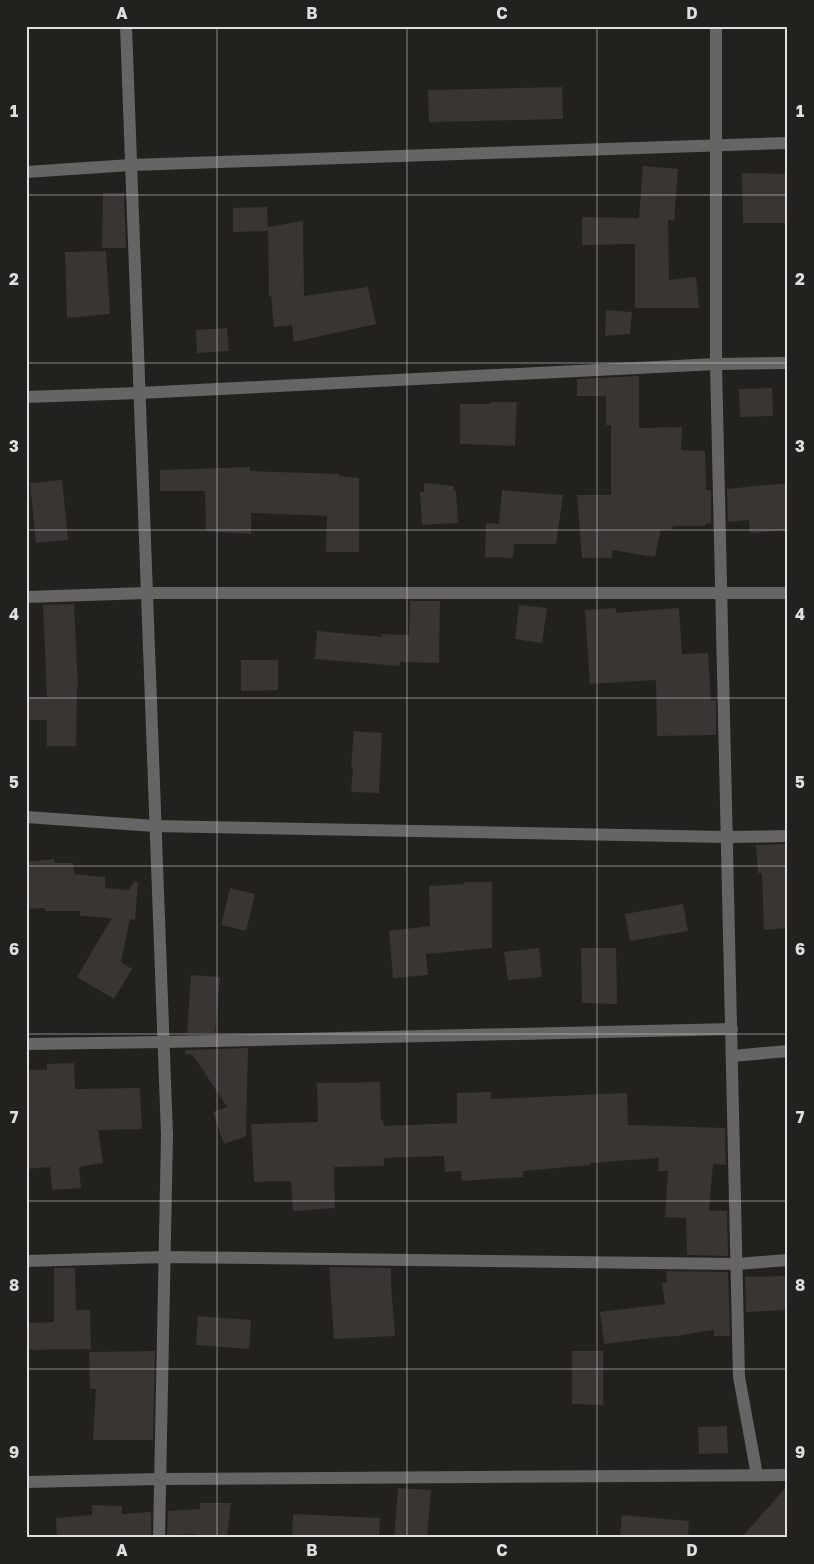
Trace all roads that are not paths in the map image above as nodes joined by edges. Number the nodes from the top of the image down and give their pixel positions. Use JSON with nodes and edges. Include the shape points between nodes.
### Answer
{"nodes":[{"id":1,"x":126,"y":26,"type":"edge"},
{"id":2,"x":716,"y":26,"type":"edge"},
{"id":3,"x":788,"y":143,"type":"edge"},
{"id":4,"x":716,"y":147,"type":"junction"},
{"id":5,"x":131,"y":165,"type":"junction"},
{"id":6,"x":26,"y":172,"type":"edge"},
{"id":7,"x":788,"y":363,"type":"edge"},
{"id":8,"x":716,"y":364,"type":"junction"},
{"id":9,"x":139,"y":393,"type":"junction"},
{"id":10,"x":26,"y":397,"type":"edge"},
{"id":11,"x":722,"y":592,"type":"junction"},
{"id":12,"x":146,"y":593,"type":"junction"},
{"id":13,"x":788,"y":593,"type":"edge"},
{"id":14,"x":26,"y":597,"type":"edge"},
{"id":15,"x":26,"y":817,"type":"edge"},
{"id":16,"x":155,"y":826,"type":"junction"},
{"id":17,"x":788,"y":836,"type":"edge"},
{"id":18,"x":726,"y":837,"type":"junction"},
{"id":19,"x":732,"y":1029,"type":"junction"},
{"id":20,"x":164,"y":1042,"type":"junction"},
{"id":21,"x":26,"y":1044,"type":"edge"},
{"id":22,"x":788,"y":1051,"type":"edge"},
{"id":23,"x":732,"y":1056,"type":"junction"},
{"id":24,"x":164,"y":1256,"type":"junction"},
{"id":25,"x":788,"y":1260,"type":"edge"},
{"id":26,"x":26,"y":1261,"type":"edge"},
{"id":27,"x":737,"y":1264,"type":"junction"},
{"id":28,"x":757,"y":1475,"type":"junction"},
{"id":29,"x":788,"y":1475,"type":"edge"},
{"id":30,"x":160,"y":1479,"type":"junction"},
{"id":31,"x":26,"y":1482,"type":"edge"},
{"id":32,"x":159,"y":1538,"type":"edge"}],
"edges":[{"from":1,"to":5,"type":"street"},
{"from":2,"to":4,"type":"street"},
{"from":3,"to":4,"type":"street"},
{"from":4,"to":5,"type":"street"},
{"from":4,"to":8,"type":"street"},
{"from":5,"to":6,"type":"street"},
{"from":5,"to":9,"type":"street"},
{"from":7,"to":8,"type":"street"},
{"from":8,"to":9,"type":"street"},
{"from":8,"to":11,"type":"street"},
{"from":9,"to":10,"type":"street"},
{"from":9,"to":12,"type":"street"},
{"from":11,"to":12,"type":"street"},
{"from":11,"to":13,"type":"street"},
{"from":11,"to":18,"type":"street"},
{"from":12,"to":14,"type":"street"},
{"from":12,"to":16,"type":"street"},
{"from":15,"to":16,"type":"street"},
{"from":16,"to":18,"type":"street"},
{"from":16,"to":20,"type":"street"},
{"from":17,"to":18,"type":"street"},
{"from":18,"to":19,"type":"street"},
{"from":19,"to":20,"type":"street"},
{"from":19,"to":23,"type":"street"},
{"from":20,"to":21,"type":"street"},
{"from":20,"to":24,"type":"street","via":[[167,1135]]},
{"from":22,"to":23,"type":"street"},
{"from":23,"to":27,"type":"street"},
{"from":24,"to":26,"type":"street"},
{"from":24,"to":27,"type":"street"},
{"from":24,"to":30,"type":"street"},
{"from":25,"to":27,"type":"street"},
{"from":27,"to":28,"type":"street","via":[[739,1377]]},
{"from":28,"to":29,"type":"street"},
{"from":28,"to":30,"type":"street"},
{"from":30,"to":31,"type":"street"},
{"from":30,"to":32,"type":"street"}]}
